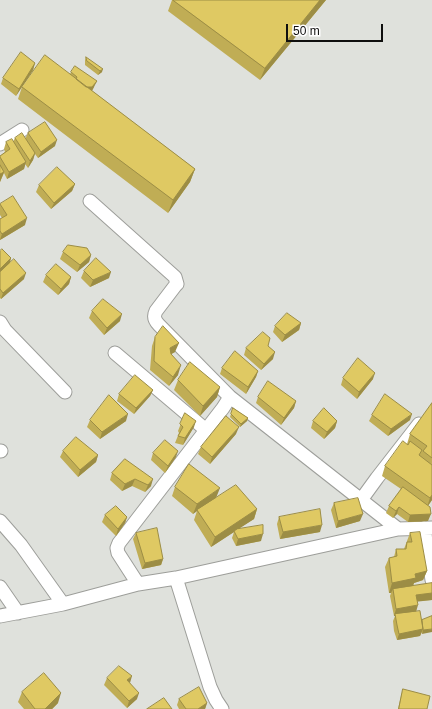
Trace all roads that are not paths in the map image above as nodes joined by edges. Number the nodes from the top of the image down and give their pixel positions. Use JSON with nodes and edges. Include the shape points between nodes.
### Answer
{"nodes":[{"id":1,"x":22,"y":130,"type":"dead end"},
{"id":2,"x":0,"y":144,"type":"edge"},
{"id":3,"x":90,"y":201,"type":"dead end"},
{"id":4,"x":2,"y":328,"type":"edge"},
{"id":5,"x":115,"y":353,"type":"dead end"},
{"id":6,"x":65,"y":392,"type":"dead end"},
{"id":7,"x":230,"y":397,"type":"junction"},
{"id":8,"x":419,"y":424,"type":"edge"},
{"id":9,"x":206,"y":430,"type":"junction"},
{"id":10,"x":361,"y":500,"type":"junction"},
{"id":11,"x":0,"y":521,"type":"edge"},
{"id":12,"x":428,"y":528,"type":"edge"},
{"id":13,"x":398,"y":529,"type":"junction"},
{"id":14,"x":176,"y":578,"type":"junction"},
{"id":15,"x":432,"y":580,"type":"edge"},
{"id":16,"x":138,"y":584,"type":"junction"},
{"id":17,"x":0,"y":587,"type":"edge"},
{"id":18,"x":63,"y":604,"type":"junction"},
{"id":19,"x":18,"y":613,"type":"junction"},
{"id":20,"x":0,"y":616,"type":"edge"},
{"id":21,"x":222,"y":709,"type":"edge"}],
"edges":[{"from":1,"to":2,"type":"street"},
{"from":3,"to":7,"type":"street","via":[[175,277],[177,284],[156,311],[154,318]]},
{"from":4,"to":6,"type":"street"},
{"from":5,"to":9,"type":"street"},
{"from":7,"to":9,"type":"street"},
{"from":7,"to":10,"type":"street"},
{"from":8,"to":10,"type":"street"},
{"from":9,"to":16,"type":"street","via":[[117,548]]},
{"from":10,"to":13,"type":"street"},
{"from":11,"to":18,"type":"street","via":[[21,545]]},
{"from":12,"to":13,"type":"street"},
{"from":12,"to":15,"type":"street"},
{"from":13,"to":14,"type":"street"},
{"from":14,"to":16,"type":"street"},
{"from":14,"to":21,"type":"street","via":[[210,687]]},
{"from":16,"to":18,"type":"street"},
{"from":17,"to":19,"type":"street"},
{"from":18,"to":19,"type":"street"},
{"from":19,"to":20,"type":"street"}]}
